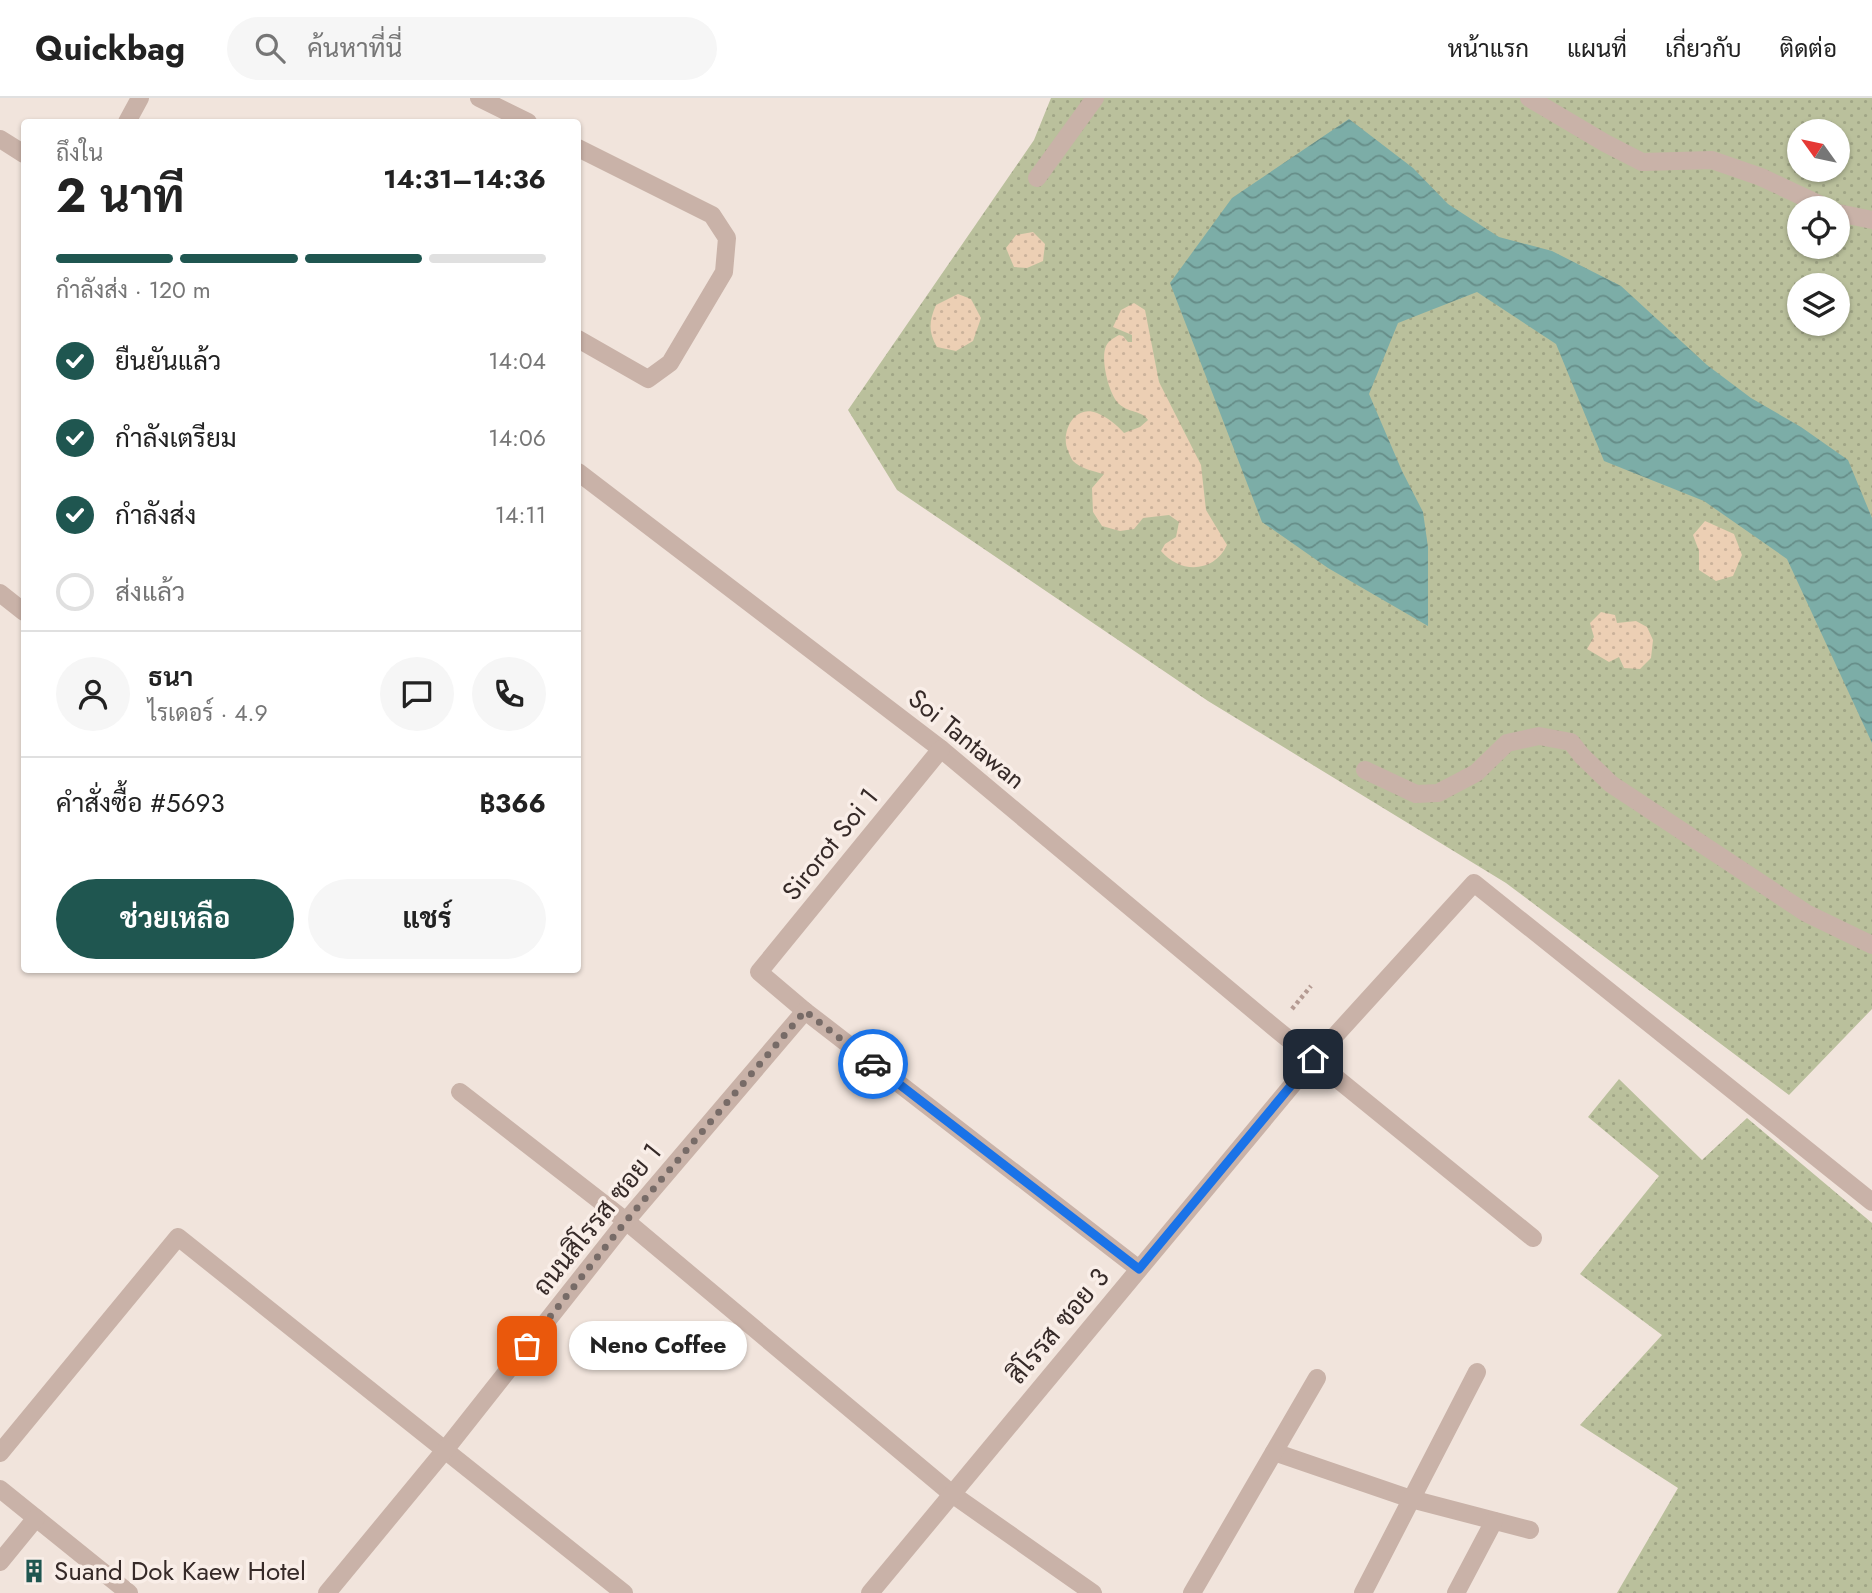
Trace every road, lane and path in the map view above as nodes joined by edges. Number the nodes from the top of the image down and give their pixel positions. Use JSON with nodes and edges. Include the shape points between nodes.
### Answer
{"nodes":[{"id":1,"x":140,"y":98,"type":"edge"},
{"id":2,"x":480,"y":98,"type":"edge"},
{"id":3,"x":1095,"y":98,"type":"edge"},
{"id":4,"x":1529,"y":98,"type":"edge"},
{"id":5,"x":129,"y":119,"type":"edge"},
{"id":6,"x":522,"y":119,"type":"edge"},
{"id":7,"x":0,"y":139,"type":"edge"},
{"id":8,"x":581,"y":150,"type":"edge"},
{"id":9,"x":21,"y":152,"type":"edge"},
{"id":10,"x":1037,"y":178,"type":"dead end"},
{"id":11,"x":1801,"y":196,"type":"edge"},
{"id":12,"x":1850,"y":215,"type":"edge"},
{"id":13,"x":1872,"y":220,"type":"edge"},
{"id":14,"x":581,"y":341,"type":"edge"},
{"id":15,"x":581,"y":474,"type":"edge"},
{"id":16,"x":0,"y":593,"type":"edge"},
{"id":17,"x":21,"y":610,"type":"edge"},
{"id":18,"x":940,"y":749,"type":"junction"},
{"id":19,"x":1365,"y":770,"type":"dead end"},
{"id":20,"x":1872,"y":945,"type":"edge"},
{"id":21,"x":805,"y":1011,"type":"junction"},
{"id":22,"x":1313,"y":1059,"type":"junction"},
{"id":23,"x":460,"y":1092,"type":"dead end"},
{"id":24,"x":1872,"y":1202,"type":"edge"},
{"id":25,"x":626,"y":1221,"type":"junction"},
{"id":26,"x":1533,"y":1238,"type":"dead end"},
{"id":27,"x":1139,"y":1269,"type":"junction"},
{"id":28,"x":1477,"y":1371,"type":"dead end"},
{"id":29,"x":1317,"y":1378,"type":"dead end"},
{"id":30,"x":445,"y":1450,"type":"junction"},
{"id":31,"x":1274,"y":1452,"type":"junction"},
{"id":32,"x":0,"y":1453,"type":"edge"},
{"id":33,"x":0,"y":1489,"type":"edge"},
{"id":34,"x":952,"y":1494,"type":"junction"},
{"id":35,"x":1411,"y":1499,"type":"junction"},
{"id":36,"x":36,"y":1518,"type":"junction"},
{"id":37,"x":1494,"y":1521,"type":"junction"},
{"id":38,"x":1531,"y":1530,"type":"dead end"},
{"id":39,"x":0,"y":1562,"type":"edge"},
{"id":40,"x":129,"y":1593,"type":"edge"},
{"id":41,"x":327,"y":1593,"type":"edge"},
{"id":42,"x":624,"y":1593,"type":"edge"},
{"id":43,"x":870,"y":1593,"type":"edge"},
{"id":44,"x":1094,"y":1593,"type":"edge"},
{"id":45,"x":1192,"y":1593,"type":"edge"},
{"id":46,"x":1363,"y":1593,"type":"edge"},
{"id":47,"x":1456,"y":1593,"type":"edge"}],
"edges":[{"from":1,"to":5,"type":"street"},
{"from":2,"to":6,"type":"street"},
{"from":3,"to":10,"type":"street"},
{"from":4,"to":11,"type":"street","via":[[1642,162],[1712,160]]},
{"from":7,"to":9,"type":"street"},
{"from":8,"to":14,"type":"street","via":[[712,215],[727,238],[724,272],[670,363],[648,379]]},
{"from":12,"to":13,"type":"street"},
{"from":15,"to":18,"type":"street","name":"Soi Tantawan"},
{"from":16,"to":17,"type":"street"},
{"from":18,"to":21,"type":"street","name":"Sirorot Soi 1","via":[[760,972]]},
{"from":18,"to":22,"type":"street","name":"Soi Tantawan"},
{"from":19,"to":20,"type":"street","via":[[1416,794],[1438,793],[1476,773],[1507,743],[1539,736],[1571,742],[1611,783],[1806,913]]},
{"from":21,"to":25,"type":"street","name":"ถนนสิโรรส ซอย 1"},
{"from":21,"to":27,"type":"street"},
{"from":22,"to":24,"type":"street","name":"สิโรรส ซอย 3","via":[[1474,883]]},
{"from":22,"to":26,"type":"street","name":"Soi Tantawan"},
{"from":22,"to":27,"type":"street","name":"สิโรรส ซอย 3"},
{"from":23,"to":25,"type":"street"},
{"from":25,"to":30,"type":"street","name":"ถนนสิโรรส ซอย 1"},
{"from":25,"to":34,"type":"street"},
{"from":27,"to":34,"type":"street","name":"สิโรรส ซอย 3"},
{"from":28,"to":35,"type":"street"},
{"from":29,"to":31,"type":"street"},
{"from":30,"to":32,"type":"street","via":[[178,1237]]},
{"from":30,"to":41,"type":"street","name":"ถนนสิโรรส ซอย 1"},
{"from":30,"to":42,"type":"street"},
{"from":31,"to":35,"type":"street"},
{"from":31,"to":45,"type":"street"},
{"from":33,"to":36,"type":"street"},
{"from":34,"to":43,"type":"street","name":"สิโรรส ซอย 3"},
{"from":34,"to":44,"type":"street"},
{"from":35,"to":37,"type":"street"},
{"from":35,"to":46,"type":"street"},
{"from":36,"to":39,"type":"street"},
{"from":36,"to":40,"type":"street"},
{"from":37,"to":38,"type":"street"},
{"from":37,"to":47,"type":"street"}]}
